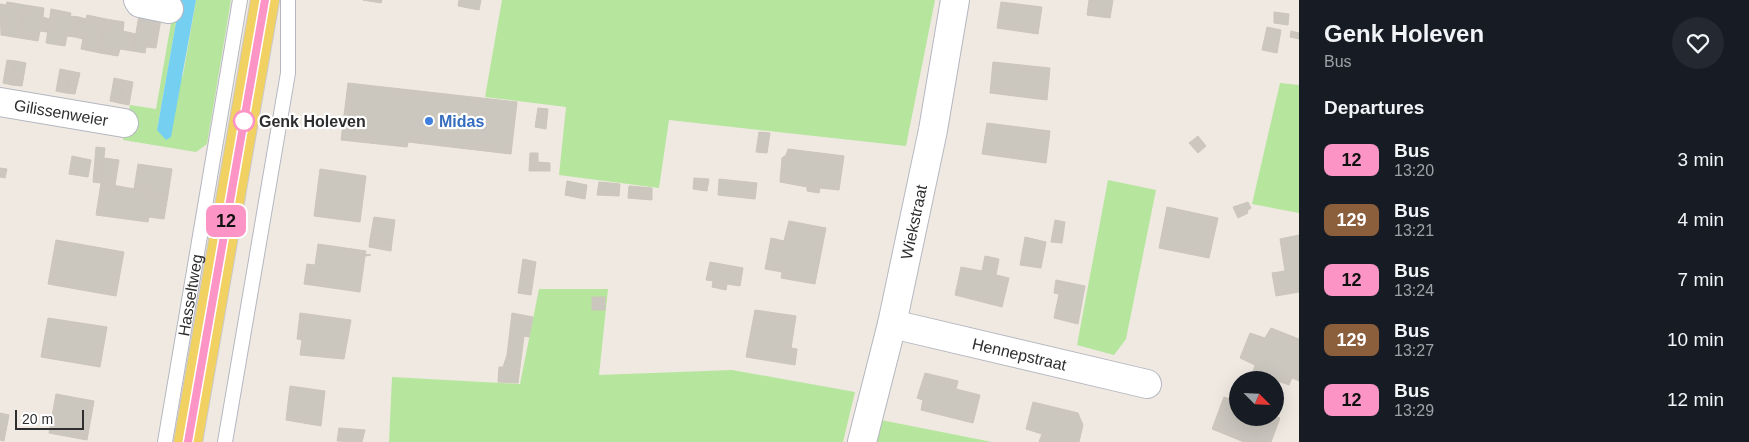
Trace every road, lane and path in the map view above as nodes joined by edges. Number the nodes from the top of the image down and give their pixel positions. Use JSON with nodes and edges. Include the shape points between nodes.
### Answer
{"nodes":[{"id":1,"x":138,"y":0,"type":"edge"},
{"id":2,"x":240,"y":0,"type":"edge"},
{"id":3,"x":265,"y":0,"type":"edge"},
{"id":4,"x":288,"y":0,"type":"edge"},
{"id":5,"x":956,"y":0,"type":"edge"},
{"id":6,"x":169,"y":8,"type":"dead end"},
{"id":7,"x":0,"y":102,"type":"edge"},
{"id":8,"x":124,"y":123,"type":"dead end"},
{"id":9,"x":892,"y":324,"type":"junction"},
{"id":10,"x":1147,"y":384,"type":"dead end"},
{"id":11,"x":165,"y":442,"type":"edge"},
{"id":12,"x":188,"y":442,"type":"edge"},
{"id":13,"x":225,"y":442,"type":"edge"},
{"id":14,"x":862,"y":442,"type":"edge"}],
"edges":[{"from":1,"to":6,"type":"street"},
{"from":2,"to":11,"type":"lane","name":"Hasseltweg"},
{"from":3,"to":12,"type":"main road","name":"Hasseltweg"},
{"from":4,"to":13,"type":"lane","via":[[288,74]]},
{"from":5,"to":9,"type":"street","name":"Wiekstraat","via":[[933,130]]},
{"from":7,"to":8,"type":"street","name":"Gilissenweier"},
{"from":9,"to":10,"type":"street","name":"Hennepstraat"},
{"from":9,"to":14,"type":"street","name":"Wiekstraat"}]}
